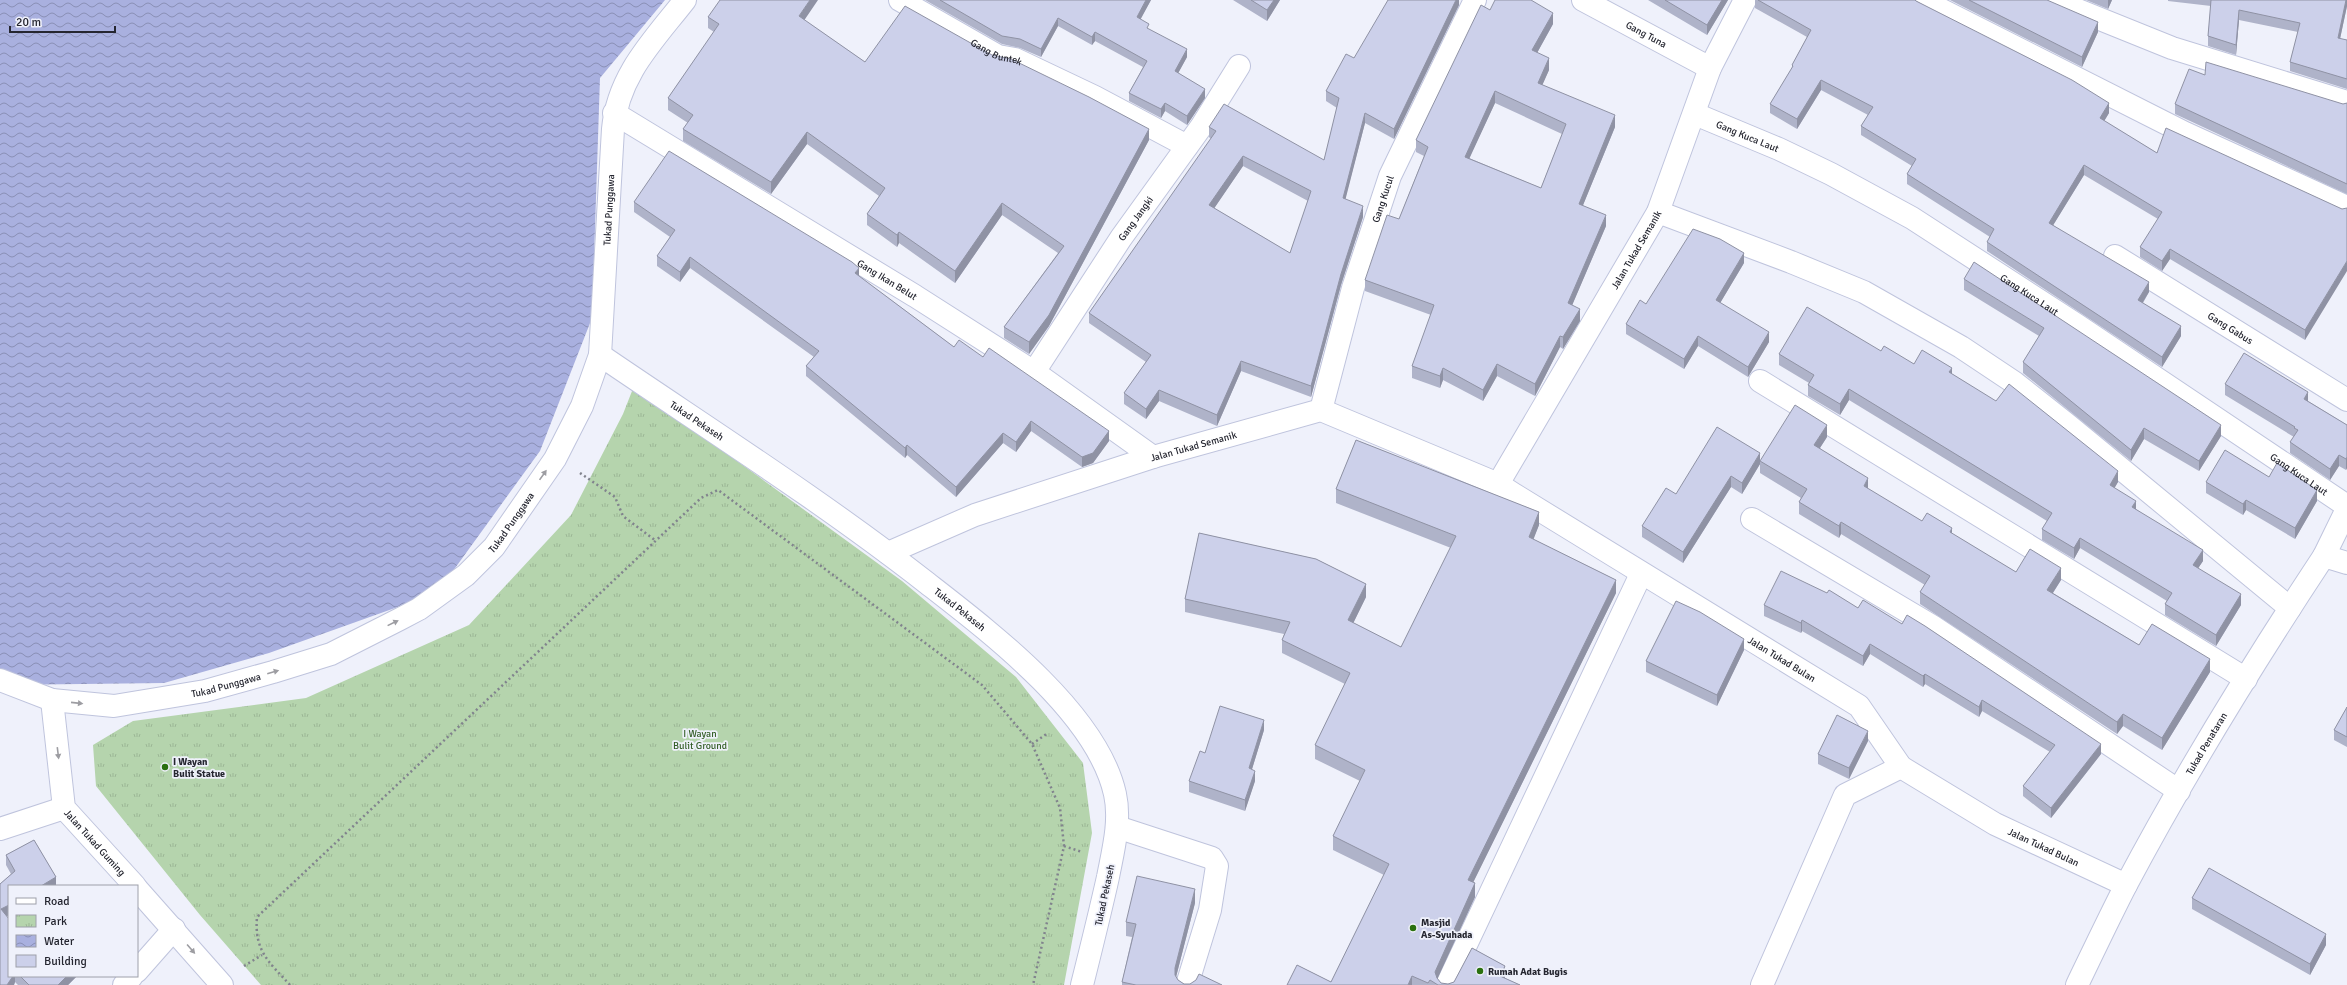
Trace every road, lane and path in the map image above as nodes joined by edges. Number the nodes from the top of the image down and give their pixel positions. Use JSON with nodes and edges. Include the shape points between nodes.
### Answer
{"nodes":[{"id":1,"x":685,"y":0,"type":"edge"},
{"id":2,"x":900,"y":0,"type":"edge"},
{"id":3,"x":1474,"y":0,"type":"edge"},
{"id":4,"x":1583,"y":0,"type":"edge"},
{"id":5,"x":1745,"y":0,"type":"edge"},
{"id":6,"x":1922,"y":0,"type":"edge"},
{"id":7,"x":2053,"y":0,"type":"edge"},
{"id":8,"x":1240,"y":66,"type":"dead end"},
{"id":9,"x":1710,"y":68,"type":"junction"},
{"id":10,"x":2347,"y":102,"type":"edge"},
{"id":11,"x":614,"y":113,"type":"junction"},
{"id":12,"x":1695,"y":114,"type":"junction"},
{"id":13,"x":1187,"y":146,"type":"junction"},
{"id":14,"x":2347,"y":207,"type":"edge"},
{"id":15,"x":1658,"y":212,"type":"junction"},
{"id":16,"x":2115,"y":256,"type":"dead end"},
{"id":17,"x":600,"y":355,"type":"junction"},
{"id":18,"x":1034,"y":372,"type":"junction"},
{"id":19,"x":1760,"y":381,"type":"dead end"},
{"id":20,"x":2347,"y":400,"type":"edge"},
{"id":21,"x":1321,"y":410,"type":"junction"},
{"id":22,"x":1153,"y":457,"type":"junction"},
{"id":23,"x":555,"y":459,"type":"junction"},
{"id":24,"x":1498,"y":484,"type":"junction"},
{"id":25,"x":2347,"y":506,"type":"edge"},
{"id":26,"x":2347,"y":509,"type":"edge"},
{"id":27,"x":1752,"y":519,"type":"dead end"},
{"id":28,"x":656,"y":541,"type":"junction"},
{"id":29,"x":888,"y":553,"type":"junction"},
{"id":30,"x":2324,"y":556,"type":"junction"},
{"id":31,"x":2347,"y":563,"type":"edge"},
{"id":32,"x":1641,"y":574,"type":"junction"},
{"id":33,"x":2290,"y":608,"type":"junction"},
{"id":34,"x":2246,"y":679,"type":"junction"},
{"id":35,"x":0,"y":680,"type":"edge"},
{"id":36,"x":52,"y":700,"type":"junction"},
{"id":37,"x":1901,"y":767,"type":"junction"},
{"id":38,"x":2180,"y":791,"type":"junction"},
{"id":39,"x":64,"y":808,"type":"junction"},
{"id":40,"x":1117,"y":827,"type":"junction"},
{"id":41,"x":0,"y":829,"type":"edge"},
{"id":42,"x":133,"y":885,"type":"edge"},
{"id":43,"x":2126,"y":885,"type":"junction"},
{"id":44,"x":138,"y":890,"type":"edge"},
{"id":45,"x":174,"y":930,"type":"junction"},
{"id":46,"x":138,"y":970,"type":"edge"},
{"id":47,"x":131,"y":977,"type":"edge"},
{"id":48,"x":124,"y":985,"type":"edge"},
{"id":49,"x":222,"y":985,"type":"edge"},
{"id":50,"x":290,"y":985,"type":"edge"},
{"id":51,"x":1034,"y":985,"type":"edge"},
{"id":52,"x":1082,"y":985,"type":"edge"},
{"id":53,"x":1187,"y":985,"type":"edge"},
{"id":54,"x":1447,"y":985,"type":"edge"},
{"id":55,"x":1762,"y":985,"type":"edge"},
{"id":56,"x":2076,"y":985,"type":"edge"}],
"edges":[{"from":1,"to":11,"type":"street","name":"Tukad Punggawa","via":[[630,73],[622,86]]},
{"from":2,"to":13,"type":"street","name":"Gang Buntek","via":[[998,56],[1015,59],[1095,97]]},
{"from":3,"to":21,"type":"street","name":"Gang Kucul","via":[[1390,176],[1354,288]]},
{"from":4,"to":9,"type":"street","name":"Gang Tuna"},
{"from":5,"to":9,"type":"street","name":"Jalan Tukad Semanik"},
{"from":6,"to":14,"type":"street","via":[[2185,133]]},
{"from":7,"to":10,"type":"street","via":[[2172,48]]},
{"from":8,"to":13,"type":"street","name":"Gang Jangki"},
{"from":9,"to":12,"type":"street","name":"Jalan Tukad Semanik"},
{"from":11,"to":17,"type":"street","name":"Tukad Punggawa"},
{"from":11,"to":18,"type":"street","name":"Gang Ikan Belut","via":[[916,296]]},
{"from":12,"to":15,"type":"street","name":"Jalan Tukad Semanik"},
{"from":12,"to":25,"type":"street","name":"Gang Kuca Laut","via":[[1779,149],[1912,218]]},
{"from":13,"to":18,"type":"street","name":"Gang Jangki","via":[[1121,238]]},
{"from":15,"to":24,"type":"street","name":"Jalan Tukad Semanik"},
{"from":15,"to":33,"type":"street","via":[[1864,292],[1961,347],[2015,383],[2068,425]]},
{"from":16,"to":20,"type":"street","name":"Gang Gabus"},
{"from":17,"to":23,"type":"street","name":"Tukad Punggawa","via":[[582,406]]},
{"from":17,"to":29,"type":"street","name":"Tukad Pekaseh","via":[[852,525]]},
{"from":18,"to":22,"type":"street","name":"Gang Ikan Belut"},
{"from":19,"to":34,"type":"street"},
{"from":21,"to":22,"type":"street","name":"Jalan Tukad Semanik"},
{"from":21,"to":24,"type":"street"},
{"from":22,"to":29,"type":"street","name":"Jalan Tukad Semanik","via":[[975,515]]},
{"from":23,"to":28,"type":"path","via":[[616,497],[623,516]]},
{"from":36,"to":23,"type":"street","name":"Tukad Punggawa","one_way":true,"via":[[114,706],[159,699],[205,691],[331,654],[418,609],[466,575],[494,547]]},
{"from":24,"to":32,"type":"street"},
{"from":26,"to":30,"type":"street","name":"Tukad Penataran"},
{"from":27,"to":38,"type":"street","via":[[1932,626]]},
{"from":28,"to":50,"type":"path","via":[[257,917],[256,934],[262,955]]},
{"from":28,"to":51,"type":"path","via":[[701,498],[718,490],[982,685],[1032,744],[1060,808],[1064,846]]},
{"from":29,"to":40,"type":"street","name":"Tukad Pekaseh","via":[[981,625],[1034,671],[1069,712],[1095,746],[1110,775],[1116,797]]},
{"from":30,"to":31,"type":"street"},
{"from":30,"to":33,"type":"street","name":"Tukad Penataran"},
{"from":32,"to":37,"type":"street","name":"Jalan Tukad Bulan","via":[[1859,706]]},
{"from":32,"to":54,"type":"street"},
{"from":33,"to":34,"type":"street","name":"Tukad Penataran"},
{"from":34,"to":38,"type":"street","name":"Tukad Penataran"},
{"from":35,"to":36,"type":"street","name":"Tukad Punggawa"},
{"from":36,"to":39,"type":"street","name":"Jalan Tukad Guming","one_way":true},
{"from":37,"to":43,"type":"street","name":"Jalan Tukad Bulan","via":[[1995,824]]},
{"from":37,"to":55,"type":"street","via":[[1845,795]]},
{"from":38,"to":43,"type":"street","name":"Tukad Penataran"},
{"from":39,"to":41,"type":"street"},
{"from":39,"to":42,"type":"street","name":"Jalan Tukad Guming"},
{"from":40,"to":52,"type":"street","name":"Tukad Pekaseh","via":[[1099,918]]},
{"from":40,"to":53,"type":"street","via":[[1212,858],[1217,866],[1210,910]]},
{"from":43,"to":56,"type":"street","name":"Tukad Penataran"},
{"from":44,"to":45,"type":"street"},
{"from":45,"to":46,"type":"street"},
{"from":45,"to":49,"type":"street","one_way":true},
{"from":47,"to":48,"type":"street"}]}
